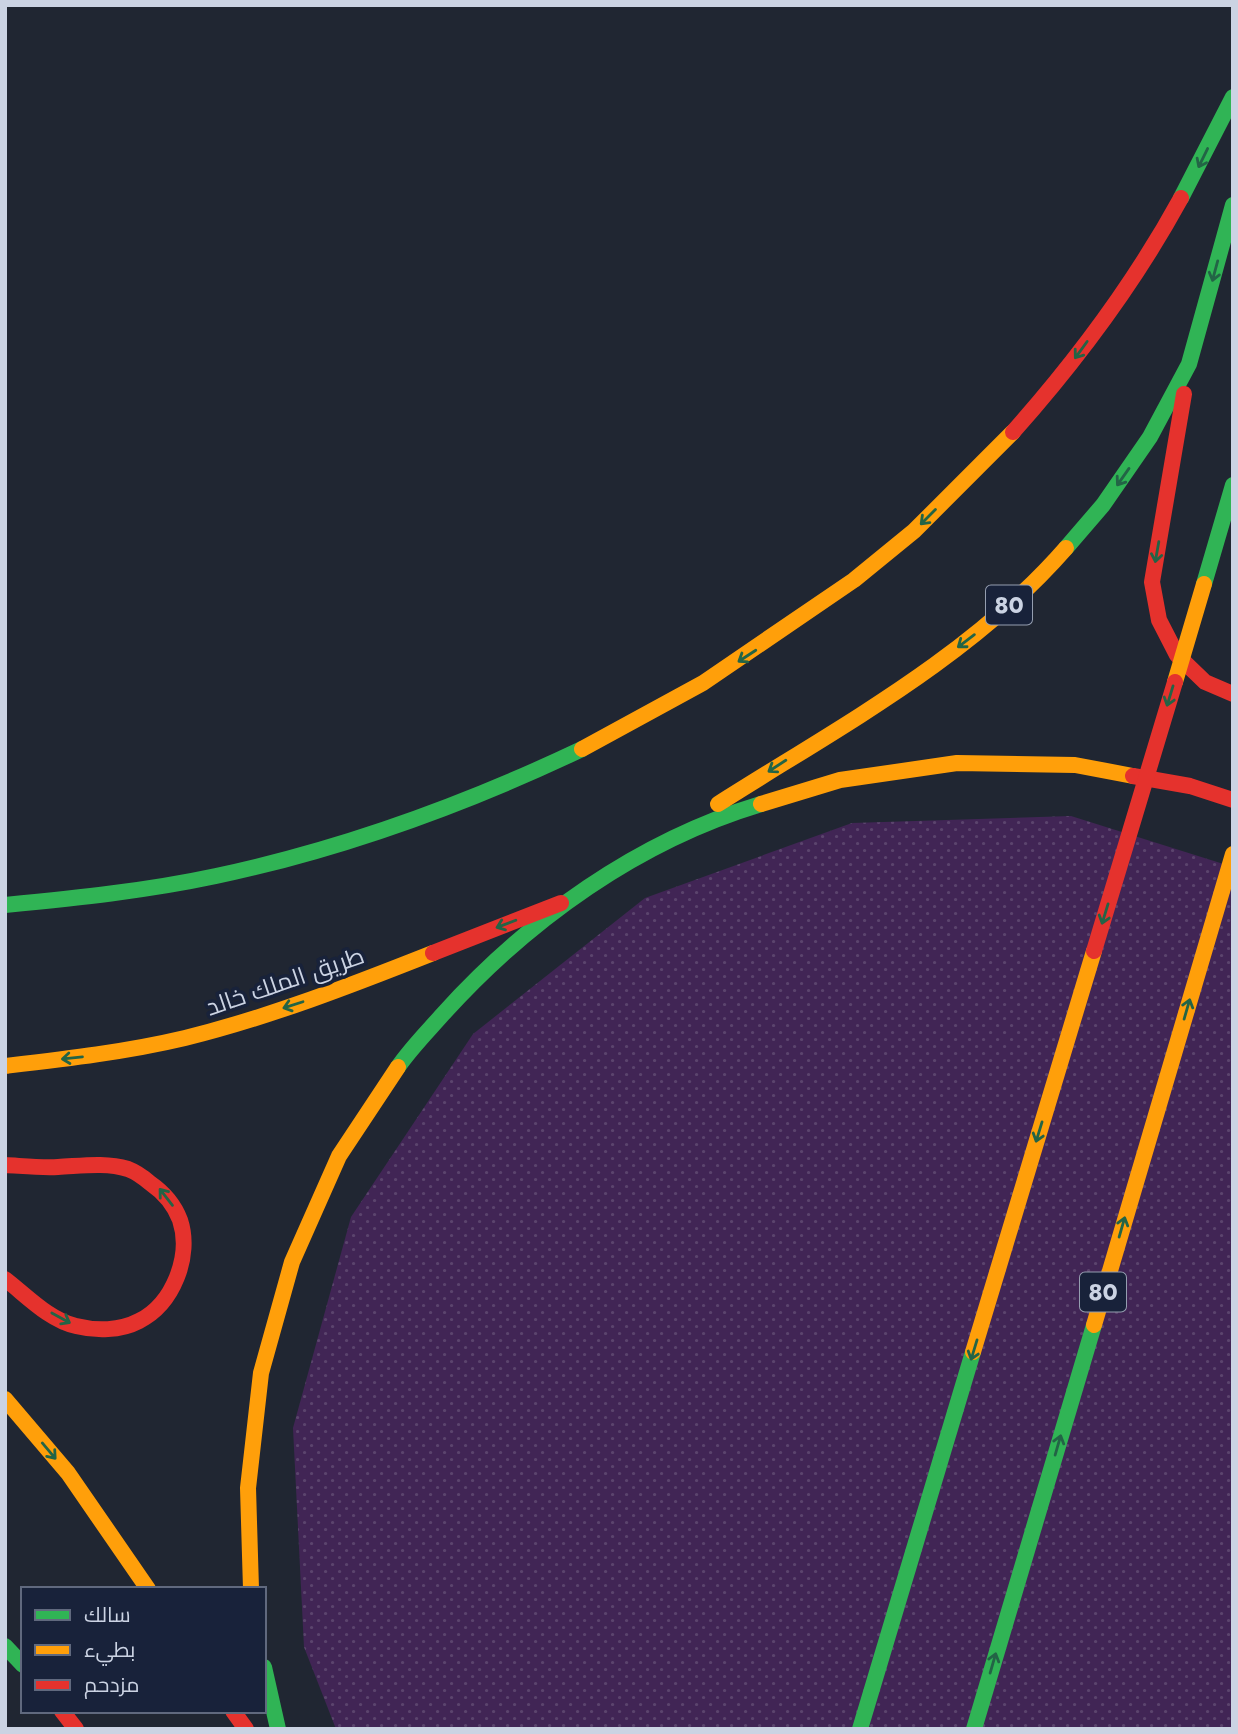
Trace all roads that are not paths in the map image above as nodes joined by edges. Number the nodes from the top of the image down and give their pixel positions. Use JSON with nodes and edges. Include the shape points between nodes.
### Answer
{"nodes":[{"id":1,"x":1233,"y":97,"type":"edge"},
{"id":2,"x":1233,"y":205,"type":"edge"},
{"id":3,"x":1189,"y":364,"type":"junction"},
{"id":4,"x":1233,"y":485,"type":"edge"},
{"id":5,"x":1233,"y":694,"type":"edge"},
{"id":6,"x":1233,"y":800,"type":"edge"},
{"id":7,"x":1233,"y":855,"type":"edge"},
{"id":8,"x":621,"y":865,"type":"junction"},
{"id":9,"x":569,"y":899,"type":"junction"},
{"id":10,"x":5,"y":905,"type":"edge"},
{"id":11,"x":5,"y":1066,"type":"edge"},
{"id":12,"x":5,"y":1165,"type":"edge"},
{"id":13,"x":5,"y":1279,"type":"edge"},
{"id":14,"x":5,"y":1399,"type":"edge"},
{"id":15,"x":147,"y":1587,"type":"edge"},
{"id":16,"x":251,"y":1587,"type":"edge"},
{"id":17,"x":5,"y":1646,"type":"edge"},
{"id":18,"x":21,"y":1663,"type":"edge"},
{"id":19,"x":266,"y":1676,"type":"edge"},
{"id":20,"x":64,"y":1713,"type":"edge"},
{"id":21,"x":234,"y":1713,"type":"edge"},
{"id":22,"x":76,"y":1729,"type":"edge"},
{"id":23,"x":246,"y":1729,"type":"edge"},
{"id":24,"x":278,"y":1729,"type":"edge"},
{"id":25,"x":860,"y":1729,"type":"edge"},
{"id":26,"x":974,"y":1729,"type":"edge"}],
"edges":[{"from":1,"to":10,"type":"main road","one_way":true,"via":[[1195,174],[1137,273],[1069,366],[993,452],[912,533],[749,655],[573,755],[480,797],[385,832],[275,863],[163,887]]},
{"from":2,"to":3,"type":"main road","number":"80","one_way":true},
{"from":3,"to":5,"type":"main road","one_way":true,"via":[[1152,582],[1159,620],[1177,655],[1205,682]]},
{"from":3,"to":8,"type":"main road","number":"80","one_way":true,"via":[[1150,437],[1103,505],[1049,567],[988,624],[922,674]]},
{"from":4,"to":25,"type":"main road","one_way":true,"bridge":true},
{"from":6,"to":8,"type":"main road","via":[[1191,786],[1075,765],[957,764],[841,780],[753,806]]},
{"from":26,"to":7,"type":"main road","number":"80","one_way":true},
{"from":8,"to":9,"type":"main road"},
{"from":9,"to":11,"type":"main road","name":"طريق الملك خالد","one_way":true,"via":[[322,996],[209,1031],[92,1056]]},
{"from":9,"to":16,"type":"main road","via":[[480,973],[402,1059],[334,1168],[292,1262],[261,1373],[248,1488]]},
{"from":13,"to":12,"type":"main road","one_way":true,"via":[[75,1325],[100,1330],[124,1327],[148,1316],[166,1299],[179,1277],[185,1253],[183,1227],[173,1204],[157,1185],[135,1171],[111,1165]]},
{"from":14,"to":15,"type":"main road","one_way":true,"via":[[68,1473]]},
{"from":17,"to":18,"type":"main road"},
{"from":19,"to":24,"type":"main road"},
{"from":20,"to":22,"type":"main road"},
{"from":21,"to":23,"type":"main road"}]}
